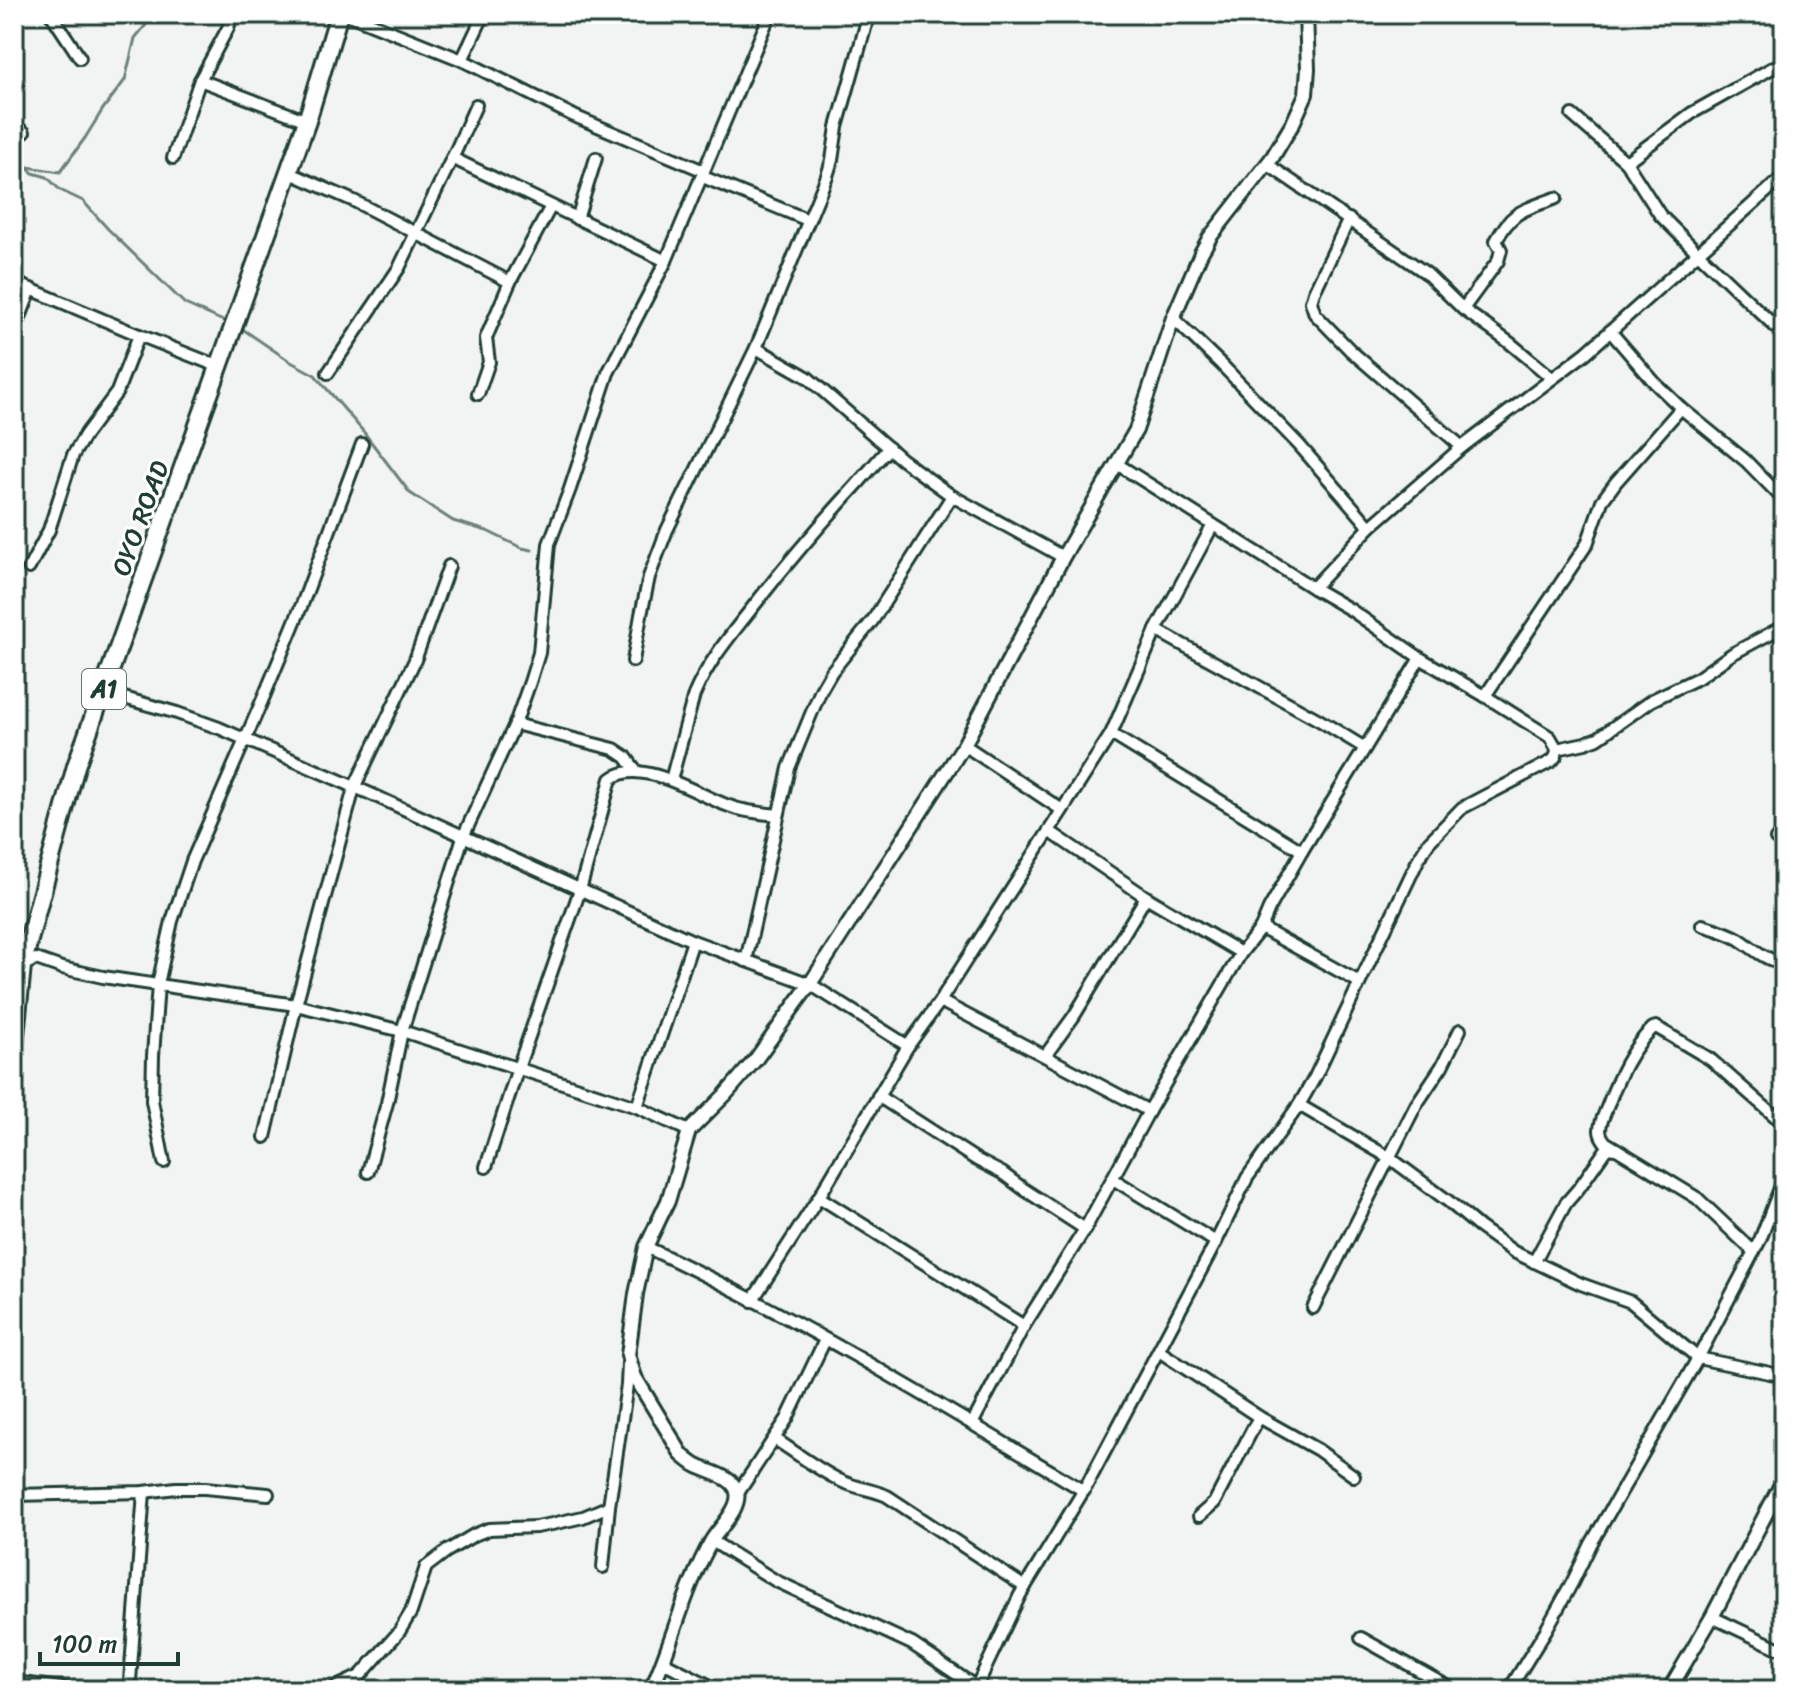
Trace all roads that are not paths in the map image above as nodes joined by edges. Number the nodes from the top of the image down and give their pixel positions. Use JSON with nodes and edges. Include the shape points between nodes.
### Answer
{"nodes":[{"id":1,"x":51,"y":14,"type":"edge"},
{"id":2,"x":232,"y":14,"type":"edge"},
{"id":3,"x":339,"y":14,"type":"edge"},
{"id":4,"x":347,"y":14,"type":"edge"},
{"id":5,"x":484,"y":14,"type":"edge"},
{"id":6,"x":770,"y":14,"type":"edge"},
{"id":7,"x":869,"y":14,"type":"edge"},
{"id":8,"x":1306,"y":14,"type":"edge"},
{"id":9,"x":80,"y":58,"type":"dead end"},
{"id":10,"x":462,"y":60,"type":"junction"},
{"id":11,"x":1784,"y":64,"type":"edge"},
{"id":12,"x":200,"y":80,"type":"junction"},
{"id":13,"x":476,"y":105,"type":"dead end"},
{"id":14,"x":1572,"y":115,"type":"dead end"},
{"id":15,"x":307,"y":121,"type":"junction"},
{"id":16,"x":173,"y":158,"type":"dead end"},
{"id":17,"x":452,"y":158,"type":"junction"},
{"id":18,"x":596,"y":158,"type":"dead end"},
{"id":19,"x":1626,"y":162,"type":"junction"},
{"id":20,"x":1267,"y":164,"type":"junction"},
{"id":21,"x":288,"y":172,"type":"junction"},
{"id":22,"x":703,"y":174,"type":"junction"},
{"id":23,"x":1784,"y":176,"type":"edge"},
{"id":24,"x":1556,"y":198,"type":"dead end"},
{"id":25,"x":551,"y":206,"type":"junction"},
{"id":26,"x":577,"y":219,"type":"junction"},
{"id":27,"x":1349,"y":219,"type":"junction"},
{"id":28,"x":808,"y":220,"type":"junction"},
{"id":29,"x":415,"y":232,"type":"junction"},
{"id":30,"x":1697,"y":252,"type":"junction"},
{"id":31,"x":666,"y":261,"type":"junction"},
{"id":32,"x":14,"y":282,"type":"edge"},
{"id":33,"x":510,"y":282,"type":"junction"},
{"id":34,"x":31,"y":289,"type":"junction"},
{"id":35,"x":1463,"y":309,"type":"junction"},
{"id":36,"x":1173,"y":318,"type":"junction"},
{"id":37,"x":1610,"y":331,"type":"junction"},
{"id":38,"x":14,"y":333,"type":"edge"},
{"id":39,"x":139,"y":335,"type":"junction"},
{"id":40,"x":1784,"y":335,"type":"edge"},
{"id":41,"x":756,"y":348,"type":"junction"},
{"id":42,"x":220,"y":367,"type":"junction"},
{"id":43,"x":328,"y":373,"type":"dead end"},
{"id":44,"x":1552,"y":378,"type":"junction"},
{"id":45,"x":478,"y":394,"type":"dead end"},
{"id":46,"x":1681,"y":408,"type":"junction"},
{"id":47,"x":362,"y":444,"type":"dead end"},
{"id":48,"x":1462,"y":447,"type":"junction"},
{"id":49,"x":889,"y":448,"type":"junction"},
{"id":50,"x":1117,"y":464,"type":"junction"},
{"id":51,"x":952,"y":496,"type":"junction"},
{"id":52,"x":1784,"y":500,"type":"edge"},
{"id":53,"x":1213,"y":525,"type":"junction"},
{"id":54,"x":1370,"y":527,"type":"junction"},
{"id":55,"x":1063,"y":557,"type":"junction"},
{"id":56,"x":449,"y":566,"type":"dead end"},
{"id":57,"x":29,"y":568,"type":"dead end"},
{"id":58,"x":1313,"y":588,"type":"junction"},
{"id":59,"x":1784,"y":626,"type":"edge"},
{"id":60,"x":1156,"y":630,"type":"junction"},
{"id":61,"x":1420,"y":658,"type":"junction"},
{"id":62,"x":633,"y":661,"type":"dead end"},
{"id":63,"x":103,"y":692,"type":"junction"},
{"id":64,"x":1485,"y":696,"type":"junction"},
{"id":65,"x":515,"y":724,"type":"junction"},
{"id":66,"x":1111,"y":734,"type":"junction"},
{"id":67,"x":244,"y":740,"type":"junction"},
{"id":68,"x":964,"y":745,"type":"junction"},
{"id":69,"x":1365,"y":748,"type":"junction"},
{"id":70,"x":1557,"y":749,"type":"junction"},
{"id":71,"x":637,"y":772,"type":"junction"},
{"id":72,"x":671,"y":780,"type":"junction"},
{"id":73,"x":354,"y":788,"type":"junction"},
{"id":74,"x":1062,"y":810,"type":"junction"},
{"id":75,"x":778,"y":815,"type":"junction"},
{"id":76,"x":1049,"y":831,"type":"junction"},
{"id":77,"x":463,"y":837,"type":"junction"},
{"id":78,"x":1302,"y":851,"type":"junction"},
{"id":79,"x":580,"y":890,"type":"junction"},
{"id":80,"x":1146,"y":897,"type":"junction"},
{"id":81,"x":1702,"y":925,"type":"dead end"},
{"id":82,"x":1261,"y":928,"type":"junction"},
{"id":83,"x":693,"y":941,"type":"junction"},
{"id":84,"x":1241,"y":953,"type":"junction"},
{"id":85,"x":746,"y":961,"type":"junction"},
{"id":86,"x":1784,"y":964,"type":"edge"},
{"id":87,"x":22,"y":966,"type":"junction"},
{"id":88,"x":1359,"y":982,"type":"junction"},
{"id":89,"x":158,"y":984,"type":"junction"},
{"id":90,"x":810,"y":984,"type":"junction"},
{"id":91,"x":940,"y":1001,"type":"junction"},
{"id":92,"x":16,"y":1002,"type":"edge"},
{"id":93,"x":296,"y":1005,"type":"junction"},
{"id":94,"x":1460,"y":1030,"type":"dead end"},
{"id":95,"x":402,"y":1031,"type":"junction"},
{"id":96,"x":14,"y":1045,"type":"edge"},
{"id":97,"x":908,"y":1046,"type":"junction"},
{"id":98,"x":1045,"y":1056,"type":"junction"},
{"id":99,"x":518,"y":1068,"type":"junction"},
{"id":100,"x":878,"y":1096,"type":"junction"},
{"id":101,"x":1299,"y":1105,"type":"junction"},
{"id":102,"x":637,"y":1107,"type":"junction"},
{"id":103,"x":1149,"y":1111,"type":"junction"},
{"id":104,"x":1784,"y":1124,"type":"edge"},
{"id":105,"x":689,"y":1131,"type":"junction"},
{"id":106,"x":265,"y":1137,"type":"dead end"},
{"id":107,"x":1618,"y":1150,"type":"junction"},
{"id":108,"x":1390,"y":1158,"type":"junction"},
{"id":109,"x":164,"y":1162,"type":"dead end"},
{"id":110,"x":486,"y":1167,"type":"dead end"},
{"id":111,"x":368,"y":1172,"type":"dead end"},
{"id":112,"x":1784,"y":1178,"type":"edge"},
{"id":113,"x":1113,"y":1179,"type":"junction"},
{"id":114,"x":819,"y":1197,"type":"junction"},
{"id":115,"x":1085,"y":1229,"type":"junction"},
{"id":116,"x":1216,"y":1242,"type":"junction"},
{"id":117,"x":646,"y":1247,"type":"junction"},
{"id":118,"x":1754,"y":1252,"type":"junction"},
{"id":119,"x":1534,"y":1262,"type":"junction"},
{"id":120,"x":752,"y":1301,"type":"junction"},
{"id":121,"x":1313,"y":1308,"type":"dead end"},
{"id":122,"x":1024,"y":1326,"type":"junction"},
{"id":123,"x":825,"y":1340,"type":"junction"},
{"id":124,"x":1159,"y":1351,"type":"junction"},
{"id":125,"x":628,"y":1355,"type":"junction"},
{"id":126,"x":1698,"y":1358,"type":"junction"},
{"id":127,"x":1784,"y":1376,"type":"edge"},
{"id":128,"x":1259,"y":1417,"type":"junction"},
{"id":129,"x":972,"y":1424,"type":"junction"},
{"id":130,"x":775,"y":1439,"type":"junction"},
{"id":131,"x":1354,"y":1476,"type":"dead end"},
{"id":132,"x":1784,"y":1479,"type":"edge"},
{"id":133,"x":1084,"y":1491,"type":"junction"},
{"id":134,"x":144,"y":1492,"type":"junction"},
{"id":135,"x":738,"y":1493,"type":"junction"},
{"id":136,"x":268,"y":1494,"type":"dead end"},
{"id":137,"x":14,"y":1495,"type":"edge"},
{"id":138,"x":609,"y":1506,"type":"junction"},
{"id":139,"x":1199,"y":1516,"type":"dead end"},
{"id":140,"x":712,"y":1541,"type":"junction"},
{"id":141,"x":603,"y":1567,"type":"dead end"},
{"id":142,"x":1025,"y":1587,"type":"junction"},
{"id":143,"x":1712,"y":1617,"type":"junction"},
{"id":144,"x":1361,"y":1638,"type":"dead end"},
{"id":145,"x":1784,"y":1651,"type":"edge"},
{"id":146,"x":663,"y":1662,"type":"junction"},
{"id":147,"x":14,"y":1682,"type":"edge"},
{"id":148,"x":975,"y":1688,"type":"edge"},
{"id":149,"x":77,"y":1690,"type":"edge"},
{"id":150,"x":127,"y":1690,"type":"edge"},
{"id":151,"x":330,"y":1690,"type":"edge"},
{"id":152,"x":651,"y":1690,"type":"edge"},
{"id":153,"x":718,"y":1690,"type":"edge"},
{"id":154,"x":1454,"y":1690,"type":"edge"},
{"id":155,"x":1509,"y":1690,"type":"edge"},
{"id":156,"x":1669,"y":1690,"type":"edge"}],
"edges":[{"from":1,"to":9,"type":"street"},
{"from":2,"to":12,"type":"street"},
{"from":3,"to":15,"type":"highway","name":"OYO ROAD","number":"A1"},
{"from":4,"to":10,"type":"street"},
{"from":5,"to":10,"type":"street"},
{"from":6,"to":22,"type":"street"},
{"from":7,"to":28,"type":"street","via":[[832,160]]},
{"from":8,"to":20,"type":"street","via":[[1306,94]]},
{"from":10,"to":22,"type":"street"},
{"from":11,"to":19,"type":"street","via":[[1692,113]]},
{"from":12,"to":15,"type":"street"},
{"from":12,"to":16,"type":"street"},
{"from":13,"to":17,"type":"street"},
{"from":14,"to":19,"type":"street"},
{"from":15,"to":21,"type":"highway","name":"OYO ROAD","number":"A1"},
{"from":17,"to":25,"type":"street"},
{"from":17,"to":29,"type":"street"},
{"from":18,"to":26,"type":"street"},
{"from":19,"to":30,"type":"street","via":[[1660,215]]},
{"from":20,"to":27,"type":"street"},
{"from":20,"to":36,"type":"street","via":[[1210,237]]},
{"from":21,"to":29,"type":"street"},
{"from":21,"to":42,"type":"highway","name":"OYO ROAD","number":"A1"},
{"from":22,"to":28,"type":"street"},
{"from":22,"to":31,"type":"street"},
{"from":23,"to":30,"type":"street"},
{"from":24,"to":35,"type":"street","via":[[1515,214],[1507,223],[1496,241],[1501,250],[1498,261]]},
{"from":25,"to":26,"type":"street"},
{"from":25,"to":33,"type":"street"},
{"from":26,"to":31,"type":"street"},
{"from":27,"to":35,"type":"street","via":[[1426,273]]},
{"from":27,"to":48,"type":"street","via":[[1314,292],[1315,314]]},
{"from":28,"to":41,"type":"street"},
{"from":29,"to":33,"type":"street"},
{"from":29,"to":43,"type":"street","via":[[399,268]]},
{"from":30,"to":37,"type":"street"},
{"from":30,"to":40,"type":"street"},
{"from":31,"to":65,"type":"street","via":[[608,373],[549,544],[539,653]]},
{"from":32,"to":34,"type":"street"},
{"from":33,"to":45,"type":"street","via":[[486,338],[489,362]]},
{"from":34,"to":38,"type":"street"},
{"from":34,"to":39,"type":"street"},
{"from":35,"to":44,"type":"street"},
{"from":36,"to":50,"type":"street","via":[[1136,430]]},
{"from":36,"to":54,"type":"street","via":[[1300,446]]},
{"from":37,"to":44,"type":"street"},
{"from":37,"to":46,"type":"street"},
{"from":39,"to":42,"type":"street"},
{"from":39,"to":57,"type":"street","via":[[117,392],[73,455],[49,530]]},
{"from":41,"to":49,"type":"street","via":[[807,377]]},
{"from":41,"to":62,"type":"street","via":[[667,530],[649,577]]},
{"from":42,"to":63,"type":"highway","name":"OYO ROAD","number":"A1"},
{"from":44,"to":48,"type":"street"},
{"from":46,"to":52,"type":"street"},
{"from":46,"to":64,"type":"street","via":[[1602,501],[1587,544]]},
{"from":47,"to":67,"type":"street"},
{"from":48,"to":54,"type":"street"},
{"from":49,"to":51,"type":"street"},
{"from":49,"to":72,"type":"street","via":[[797,550],[698,684]]},
{"from":50,"to":53,"type":"street"},
{"from":50,"to":55,"type":"street"},
{"from":51,"to":55,"type":"street"},
{"from":51,"to":75,"type":"street","via":[[821,690],[789,768]]},
{"from":53,"to":58,"type":"street"},
{"from":53,"to":60,"type":"street"},
{"from":54,"to":58,"type":"street"},
{"from":55,"to":68,"type":"street"},
{"from":56,"to":73,"type":"street","via":[[415,660]]},
{"from":58,"to":61,"type":"street"},
{"from":59,"to":70,"type":"street","via":[[1652,700],[1598,738]]},
{"from":60,"to":66,"type":"street"},
{"from":60,"to":69,"type":"street"},
{"from":61,"to":64,"type":"street"},
{"from":61,"to":69,"type":"street"},
{"from":63,"to":67,"type":"street"},
{"from":63,"to":87,"type":"highway","name":"OYO ROAD","number":"A1","via":[[76,766]]},
{"from":64,"to":70,"type":"street","via":[[1550,737]]},
{"from":65,"to":71,"type":"street","via":[[614,749]]},
{"from":65,"to":77,"type":"street"},
{"from":66,"to":74,"type":"street"},
{"from":66,"to":78,"type":"street"},
{"from":67,"to":73,"type":"street"},
{"from":67,"to":89,"type":"street","via":[[192,861]]},
{"from":68,"to":74,"type":"street"},
{"from":68,"to":90,"type":"street"},
{"from":69,"to":78,"type":"street"},
{"from":70,"to":88,"type":"street","via":[[1552,761],[1462,808],[1429,842]]},
{"from":71,"to":72,"type":"street"},
{"from":71,"to":79,"type":"street","via":[[611,779]]},
{"from":72,"to":75,"type":"street","via":[[730,807]]},
{"from":73,"to":77,"type":"street"},
{"from":73,"to":93,"type":"street"},
{"from":74,"to":76,"type":"street"},
{"from":75,"to":85,"type":"street"},
{"from":76,"to":80,"type":"street"},
{"from":76,"to":91,"type":"street"},
{"from":77,"to":79,"type":"street"},
{"from":77,"to":95,"type":"street"},
{"from":78,"to":82,"type":"street"},
{"from":79,"to":83,"type":"street"},
{"from":79,"to":99,"type":"street"},
{"from":80,"to":84,"type":"street"},
{"from":80,"to":98,"type":"street"},
{"from":81,"to":86,"type":"street"},
{"from":82,"to":84,"type":"street"},
{"from":82,"to":88,"type":"street"},
{"from":83,"to":85,"type":"street"},
{"from":83,"to":102,"type":"street"},
{"from":84,"to":103,"type":"street"},
{"from":85,"to":90,"type":"street"},
{"from":87,"to":89,"type":"street","via":[[36,959],[103,977]]},
{"from":87,"to":92,"type":"highway","name":"OYO ROAD","number":"A1"},
{"from":88,"to":101,"type":"street"},
{"from":89,"to":93,"type":"street"},
{"from":89,"to":109,"type":"street","via":[[152,1101]]},
{"from":90,"to":97,"type":"street"},
{"from":90,"to":105,"type":"street","via":[[756,1059]]},
{"from":91,"to":97,"type":"street"},
{"from":91,"to":98,"type":"street"},
{"from":92,"to":96,"type":"highway","name":"OYO ROAD","number":"A1"},
{"from":93,"to":95,"type":"street"},
{"from":93,"to":106,"type":"street"},
{"from":94,"to":108,"type":"street"},
{"from":95,"to":99,"type":"street"},
{"from":95,"to":111,"type":"street"},
{"from":97,"to":100,"type":"street"},
{"from":98,"to":103,"type":"street"},
{"from":99,"to":102,"type":"street"},
{"from":99,"to":110,"type":"street"},
{"from":100,"to":114,"type":"street"},
{"from":100,"to":115,"type":"street"},
{"from":101,"to":108,"type":"street"},
{"from":101,"to":116,"type":"street","via":[[1247,1178]]},
{"from":102,"to":105,"type":"street"},
{"from":103,"to":113,"type":"street"},
{"from":104,"to":107,"type":"street","via":[[1710,1059],[1653,1028],[1631,1055],[1602,1121],[1602,1140]]},
{"from":105,"to":117,"type":"street","via":[[668,1201]]},
{"from":107,"to":118,"type":"street","via":[[1697,1198]]},
{"from":107,"to":119,"type":"street","via":[[1607,1148],[1566,1203]]},
{"from":108,"to":119,"type":"street"},
{"from":108,"to":121,"type":"street"},
{"from":112,"to":118,"type":"street"},
{"from":113,"to":115,"type":"street"},
{"from":113,"to":116,"type":"street"},
{"from":114,"to":120,"type":"street"},
{"from":114,"to":122,"type":"street"},
{"from":115,"to":122,"type":"street"},
{"from":116,"to":124,"type":"street"},
{"from":117,"to":120,"type":"street"},
{"from":117,"to":125,"type":"street"},
{"from":118,"to":126,"type":"street"},
{"from":119,"to":126,"type":"street","via":[[1631,1302]]},
{"from":120,"to":123,"type":"street"},
{"from":122,"to":129,"type":"street"},
{"from":123,"to":129,"type":"street"},
{"from":123,"to":130,"type":"street"},
{"from":124,"to":128,"type":"street"},
{"from":124,"to":133,"type":"street"},
{"from":125,"to":135,"type":"street","via":[[635,1377],[682,1455],[733,1483]]},
{"from":125,"to":138,"type":"street"},
{"from":126,"to":127,"type":"street"},
{"from":126,"to":155,"type":"street"},
{"from":128,"to":131,"type":"street"},
{"from":128,"to":139,"type":"street","via":[[1214,1503]]},
{"from":129,"to":133,"type":"street"},
{"from":130,"to":135,"type":"street"},
{"from":130,"to":142,"type":"street","via":[[837,1479],[887,1496]]},
{"from":132,"to":143,"type":"street"},
{"from":133,"to":142,"type":"street"},
{"from":134,"to":136,"type":"street","via":[[223,1488]]},
{"from":134,"to":137,"type":"street"},
{"from":134,"to":150,"type":"street"},
{"from":135,"to":140,"type":"street"},
{"from":138,"to":141,"type":"street"},
{"from":138,"to":151,"type":"street","via":[[536,1527],[489,1529],[447,1551],[426,1567],[399,1632],[360,1676]]},
{"from":140,"to":146,"type":"street"},
{"from":140,"to":148,"type":"street","via":[[776,1581],[912,1644]]},
{"from":142,"to":148,"type":"street"},
{"from":143,"to":145,"type":"street"},
{"from":143,"to":156,"type":"street"},
{"from":144,"to":154,"type":"street"},
{"from":146,"to":152,"type":"street"},
{"from":146,"to":153,"type":"street"},
{"from":147,"to":149,"type":"street"}]}
